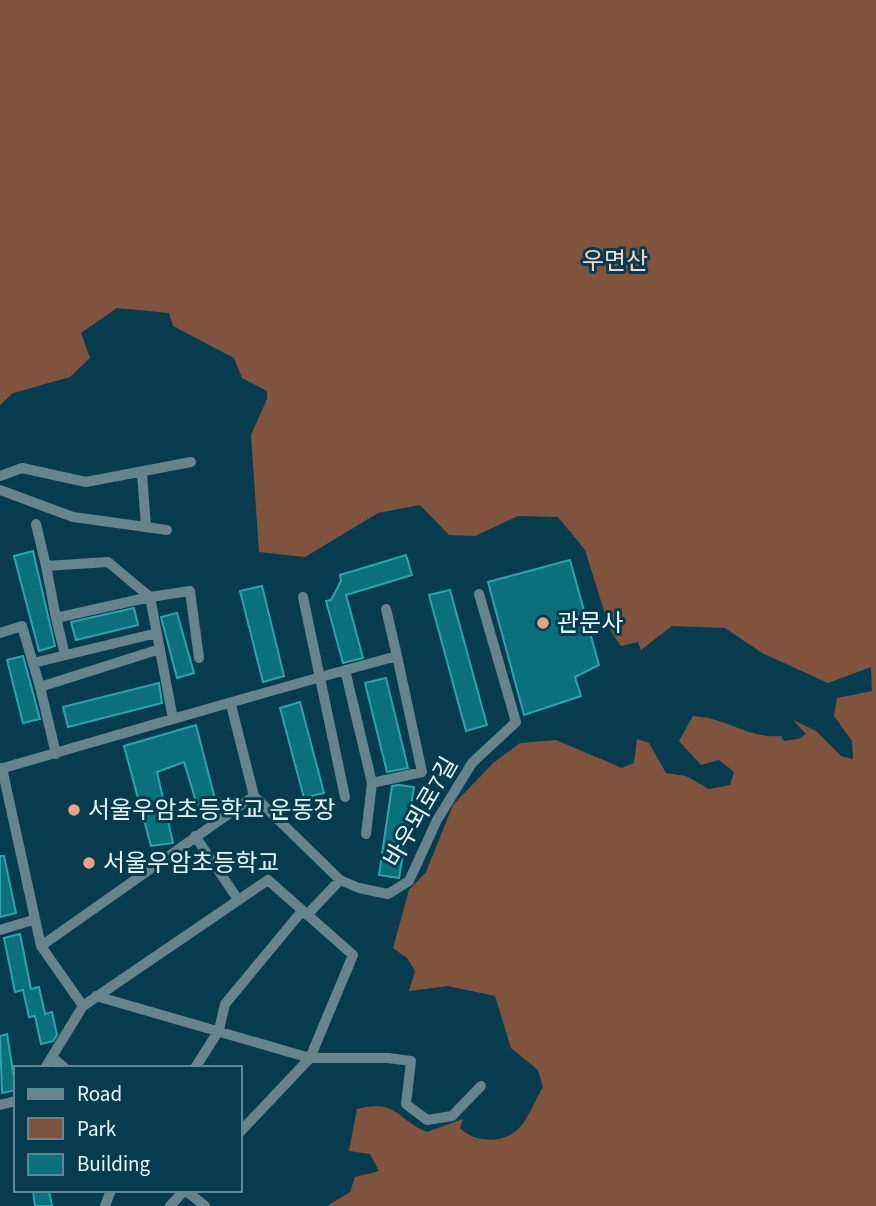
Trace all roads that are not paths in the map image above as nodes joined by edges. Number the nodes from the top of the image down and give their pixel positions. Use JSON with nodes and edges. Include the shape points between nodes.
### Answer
{"nodes":[{"id":1,"x":191,"y":462,"type":"dead end"},
{"id":2,"x":142,"y":472,"type":"junction"},
{"id":3,"x":0,"y":476,"type":"edge"},
{"id":4,"x":0,"y":490,"type":"edge"},
{"id":5,"x":36,"y":524,"type":"dead end"},
{"id":6,"x":146,"y":527,"type":"junction"},
{"id":7,"x":167,"y":530,"type":"dead end"},
{"id":8,"x":46,"y":566,"type":"junction"},
{"id":9,"x":479,"y":594,"type":"dead end"},
{"id":10,"x":150,"y":597,"type":"junction"},
{"id":11,"x":303,"y":597,"type":"dead end"},
{"id":12,"x":386,"y":610,"type":"dead end"},
{"id":13,"x":56,"y":618,"type":"junction"},
{"id":14,"x":0,"y":633,"type":"edge"},
{"id":15,"x":157,"y":633,"type":"junction"},
{"id":16,"x":160,"y":649,"type":"junction"},
{"id":17,"x":65,"y":656,"type":"junction"},
{"id":18,"x":397,"y":656,"type":"junction"},
{"id":19,"x":199,"y":659,"type":"dead end"},
{"id":20,"x":33,"y":663,"type":"junction"},
{"id":21,"x":345,"y":670,"type":"junction"},
{"id":22,"x":322,"y":676,"type":"junction"},
{"id":23,"x":40,"y":687,"type":"junction"},
{"id":24,"x":231,"y":705,"type":"junction"},
{"id":25,"x":173,"y":719,"type":"junction"},
{"id":26,"x":55,"y":754,"type":"junction"},
{"id":27,"x":1,"y":768,"type":"edge"},
{"id":28,"x":372,"y":783,"type":"junction"},
{"id":29,"x":254,"y":796,"type":"junction"},
{"id":30,"x":345,"y":797,"type":"dead end"},
{"id":31,"x":366,"y":834,"type":"dead end"},
{"id":32,"x":195,"y":836,"type":"junction"},
{"id":33,"x":340,"y":880,"type":"junction"},
{"id":34,"x":237,"y":898,"type":"junction"},
{"id":35,"x":304,"y":913,"type":"junction"},
{"id":36,"x":33,"y":920,"type":"junction"},
{"id":37,"x":0,"y":930,"type":"edge"},
{"id":38,"x":41,"y":946,"type":"junction"},
{"id":39,"x":96,"y":996,"type":"junction"},
{"id":40,"x":83,"y":1006,"type":"junction"},
{"id":41,"x":219,"y":1030,"type":"junction"},
{"id":42,"x":52,"y":1057,"type":"junction"},
{"id":43,"x":310,"y":1058,"type":"junction"},
{"id":44,"x":46,"y":1066,"type":"edge"},
{"id":45,"x":63,"y":1066,"type":"edge"},
{"id":46,"x":196,"y":1066,"type":"edge"},
{"id":47,"x":481,"y":1087,"type":"dead end"},
{"id":48,"x":242,"y":1130,"type":"edge"},
{"id":49,"x":183,"y":1192,"type":"edge"},
{"id":50,"x":188,"y":1192,"type":"edge"},
{"id":51,"x":170,"y":1206,"type":"edge"},
{"id":52,"x":205,"y":1206,"type":"edge"}],
"edges":[{"from":1,"to":2,"type":"street"},
{"from":2,"to":3,"type":"street","via":[[86,482],[22,468]]},
{"from":2,"to":6,"type":"street"},
{"from":4,"to":6,"type":"street","via":[[73,516]]},
{"from":5,"to":8,"type":"street"},
{"from":6,"to":7,"type":"street"},
{"from":8,"to":10,"type":"street","via":[[108,562]]},
{"from":8,"to":13,"type":"street"},
{"from":9,"to":33,"type":"street","name":"바우뫼로7길","via":[[516,722],[472,763],[437,820],[409,880],[388,894]]},
{"from":10,"to":13,"type":"street"},
{"from":10,"to":15,"type":"street"},
{"from":10,"to":19,"type":"street","via":[[190,591]]},
{"from":11,"to":22,"type":"street"},
{"from":12,"to":18,"type":"street"},
{"from":13,"to":17,"type":"street"},
{"from":14,"to":20,"type":"street","via":[[22,626]]},
{"from":15,"to":16,"type":"street"},
{"from":15,"to":17,"type":"street"},
{"from":16,"to":23,"type":"street"},
{"from":16,"to":25,"type":"street"},
{"from":17,"to":20,"type":"street"},
{"from":18,"to":21,"type":"street"},
{"from":18,"to":28,"type":"street","via":[[422,772]]},
{"from":20,"to":23,"type":"street"},
{"from":21,"to":22,"type":"street"},
{"from":21,"to":28,"type":"street"},
{"from":22,"to":24,"type":"street"},
{"from":22,"to":30,"type":"street"},
{"from":23,"to":26,"type":"street"},
{"from":24,"to":25,"type":"street"},
{"from":24,"to":29,"type":"street"},
{"from":25,"to":26,"type":"street"},
{"from":26,"to":27,"type":"street"},
{"from":27,"to":36,"type":"street"},
{"from":28,"to":31,"type":"street"},
{"from":29,"to":32,"type":"street"},
{"from":29,"to":33,"type":"street","name":"바우뫼로7길"},
{"from":32,"to":34,"type":"street"},
{"from":32,"to":38,"type":"street"},
{"from":33,"to":35,"type":"street"},
{"from":34,"to":35,"type":"street","via":[[268,880]]},
{"from":34,"to":39,"type":"street"},
{"from":35,"to":41,"type":"street","via":[[225,1004]]},
{"from":35,"to":43,"type":"street","via":[[353,955]]},
{"from":36,"to":37,"type":"street"},
{"from":36,"to":38,"type":"street"},
{"from":38,"to":40,"type":"street"},
{"from":39,"to":40,"type":"street"},
{"from":39,"to":41,"type":"street"},
{"from":40,"to":42,"type":"street"},
{"from":41,"to":43,"type":"street"},
{"from":41,"to":46,"type":"street"},
{"from":42,"to":44,"type":"street"},
{"from":42,"to":45,"type":"street"},
{"from":43,"to":47,"type":"street","via":[[411,1061],[407,1104],[427,1120],[452,1116]]},
{"from":43,"to":48,"type":"street"},
{"from":49,"to":51,"type":"street"},
{"from":50,"to":52,"type":"street"}]}
